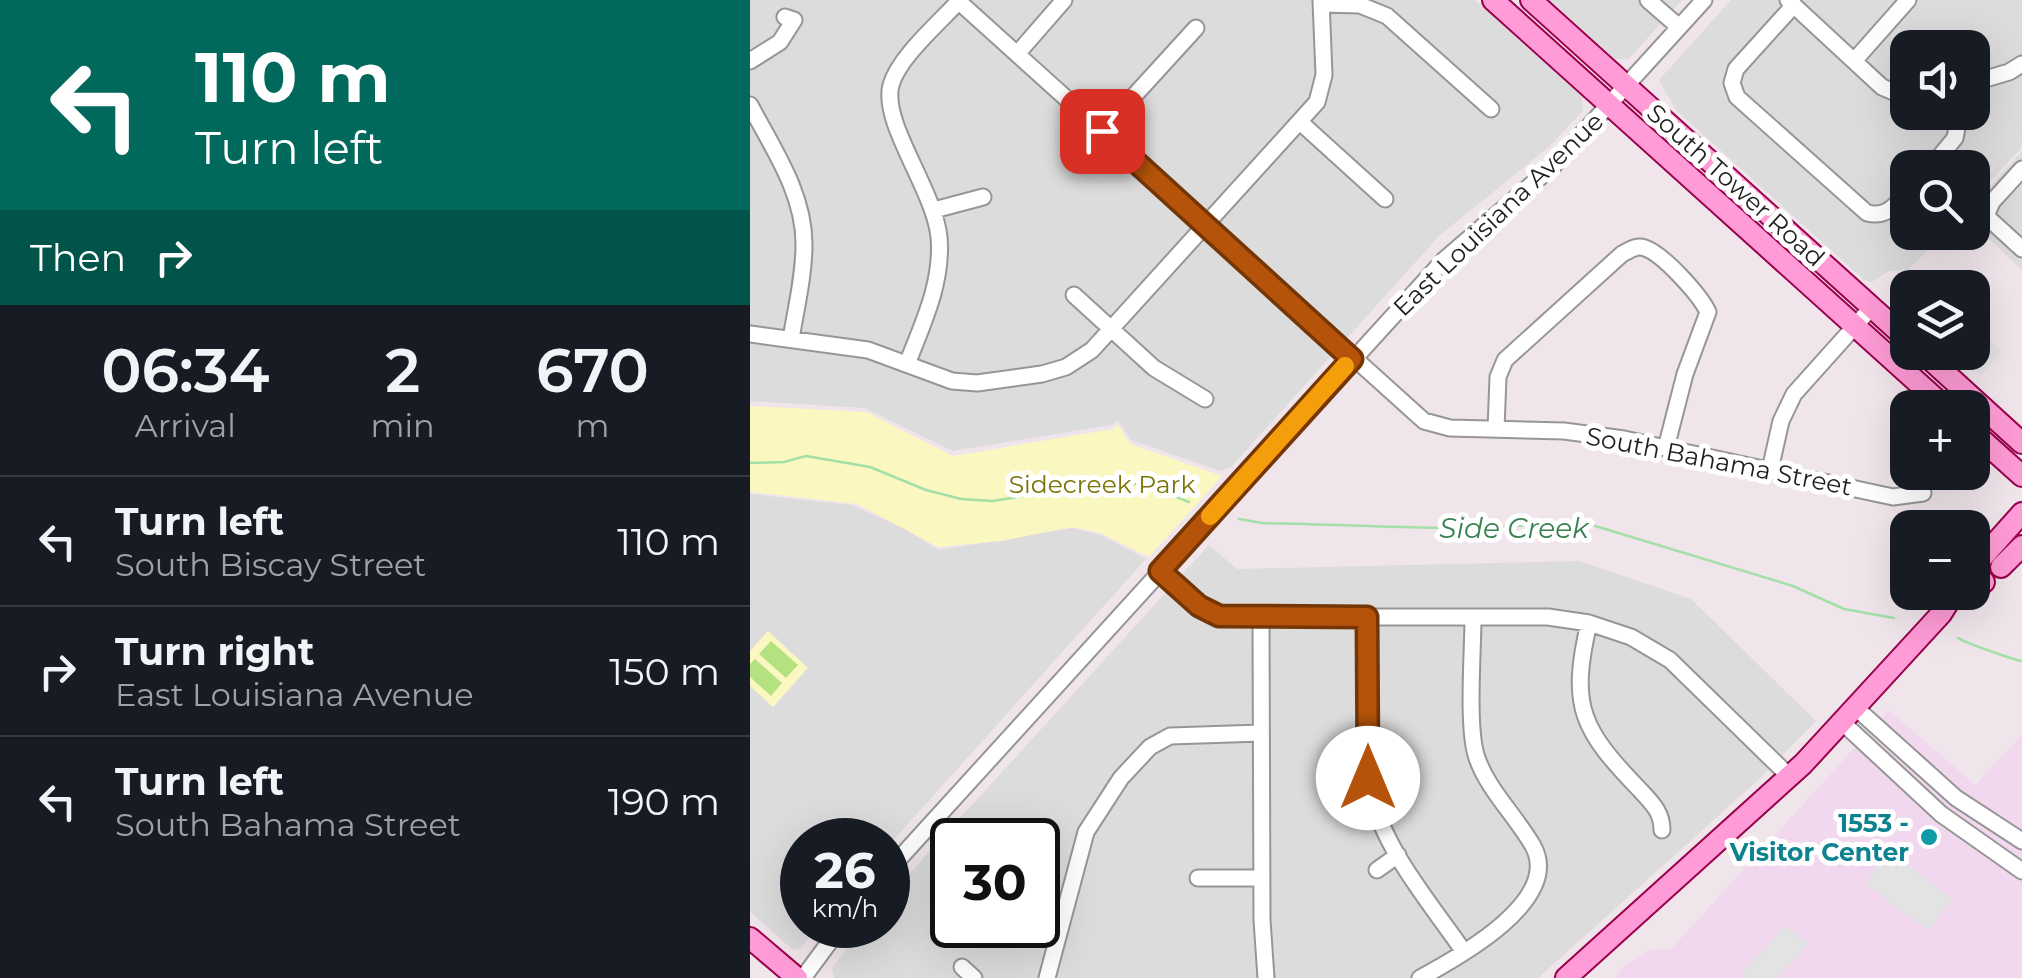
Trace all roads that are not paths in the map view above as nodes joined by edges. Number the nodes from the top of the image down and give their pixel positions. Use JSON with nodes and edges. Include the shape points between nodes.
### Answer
{"nodes":[{"id":1,"x":1064,"y":0,"type":"edge"},
{"id":2,"x":1494,"y":0,"type":"edge"},
{"id":3,"x":1531,"y":0,"type":"edge"},
{"id":4,"x":1648,"y":0,"type":"edge"},
{"id":5,"x":1704,"y":0,"type":"edge"},
{"id":6,"x":1908,"y":0,"type":"edge"},
{"id":7,"x":958,"y":1,"type":"edge"},
{"id":8,"x":1321,"y":2,"type":"edge"},
{"id":9,"x":1791,"y":3,"type":"edge"},
{"id":10,"x":785,"y":17,"type":"dead end"},
{"id":11,"x":1196,"y":28,"type":"dead end"},
{"id":12,"x":1679,"y":28,"type":"junction"},
{"id":13,"x":1017,"y":54,"type":"junction"},
{"id":14,"x":1854,"y":60,"type":"junction"},
{"id":15,"x":750,"y":61,"type":"edge"},
{"id":16,"x":2022,"y":64,"type":"edge"},
{"id":17,"x":1990,"y":77,"type":"edge"},
{"id":18,"x":1626,"y":86,"type":"junction"},
{"id":19,"x":1890,"y":91,"type":"edge"},
{"id":20,"x":1610,"y":104,"type":"junction"},
{"id":21,"x":750,"y":105,"type":"edge"},
{"id":22,"x":1491,"y":109,"type":"dead end"},
{"id":23,"x":1300,"y":122,"type":"junction"},
{"id":24,"x":1102,"y":131,"type":"junction"},
{"id":25,"x":2022,"y":169,"type":"edge"},
{"id":26,"x":983,"y":197,"type":"dead end"},
{"id":27,"x":1385,"y":199,"type":"dead end"},
{"id":28,"x":1990,"y":207,"type":"edge"},
{"id":29,"x":934,"y":210,"type":"junction"},
{"id":30,"x":1890,"y":210,"type":"edge"},
{"id":31,"x":1990,"y":220,"type":"edge"},
{"id":32,"x":1206,"y":226,"type":"junction"},
{"id":33,"x":2022,"y":249,"type":"edge"},
{"id":34,"x":1074,"y":296,"type":"dead end"},
{"id":35,"x":1872,"y":307,"type":"junction"},
{"id":36,"x":1890,"y":324,"type":"edge"},
{"id":37,"x":1855,"y":325,"type":"junction"},
{"id":38,"x":1111,"y":330,"type":"junction"},
{"id":39,"x":750,"y":334,"type":"edge"},
{"id":40,"x":791,"y":339,"type":"junction"},
{"id":41,"x":1352,"y":359,"type":"junction"},
{"id":42,"x":908,"y":364,"type":"junction"},
{"id":43,"x":1942,"y":370,"type":"edge"},
{"id":44,"x":1926,"y":390,"type":"edge"},
{"id":45,"x":1205,"y":399,"type":"dead end"},
{"id":46,"x":1496,"y":429,"type":"junction"},
{"id":47,"x":2022,"y":443,"type":"edge"},
{"id":48,"x":1666,"y":448,"type":"junction"},
{"id":49,"x":1990,"y":448,"type":"edge"},
{"id":50,"x":1770,"y":470,"type":"junction"},
{"id":51,"x":2022,"y":476,"type":"edge"},
{"id":52,"x":1923,"y":493,"type":"dead end"},
{"id":53,"x":2022,"y":513,"type":"edge"},
{"id":54,"x":2022,"y":546,"type":"edge"},
{"id":55,"x":1990,"y":561,"type":"edge"},
{"id":56,"x":2001,"y":567,"type":"joint"},
{"id":57,"x":1160,"y":571,"type":"junction"},
{"id":58,"x":1990,"y":574,"type":"edge"},
{"id":59,"x":1944,"y":610,"type":"edge"},
{"id":60,"x":1946,"y":610,"type":"edge"},
{"id":61,"x":1941,"y":614,"type":"junction"},
{"id":62,"x":1367,"y":617,"type":"junction"},
{"id":63,"x":1472,"y":617,"type":"junction"},
{"id":64,"x":1261,"y":618,"type":"junction"},
{"id":65,"x":1589,"y":623,"type":"junction"},
{"id":66,"x":1850,"y":715,"type":"junction"},
{"id":67,"x":1262,"y":733,"type":"junction"},
{"id":68,"x":1790,"y":777,"type":"junction"},
{"id":69,"x":2002,"y":829,"type":"junction"},
{"id":70,"x":1662,"y":830,"type":"dead end"},
{"id":71,"x":2022,"y":841,"type":"edge"},
{"id":72,"x":910,"y":846,"type":"edge"},
{"id":73,"x":1988,"y":848,"type":"junction"},
{"id":74,"x":1398,"y":856,"type":"junction"},
{"id":75,"x":2020,"y":866,"type":"edge"},
{"id":76,"x":1377,"y":870,"type":"dead end"},
{"id":77,"x":1198,"y":878,"type":"dead end"},
{"id":78,"x":1262,"y":878,"type":"junction"},
{"id":79,"x":750,"y":938,"type":"edge"},
{"id":80,"x":824,"y":948,"type":"edge"},
{"id":81,"x":1464,"y":952,"type":"junction"},
{"id":82,"x":800,"y":978,"type":"edge"},
{"id":83,"x":1047,"y":978,"type":"edge"},
{"id":84,"x":1266,"y":978,"type":"edge"},
{"id":85,"x":1420,"y":978,"type":"edge"},
{"id":86,"x":1566,"y":978,"type":"edge"}],
"edges":[{"from":1,"to":13,"type":"street"},
{"from":2,"to":20,"type":"main road","name":"South Tower Road"},
{"from":3,"to":18,"type":"main road","name":"South Tower Road"},
{"from":4,"to":12,"type":"street"},
{"from":5,"to":12,"type":"street","name":"East Louisiana Avenue"},
{"from":6,"to":14,"type":"street"},
{"from":7,"to":13,"type":"street","name":"South Bahama Street"},
{"from":7,"to":29,"type":"street","via":[[900,66],[889,97]]},
{"from":8,"to":22,"type":"street","via":[[1360,4],[1388,16]]},
{"from":8,"to":23,"type":"street","via":[[1324,84]]},
{"from":9,"to":14,"type":"street"},
{"from":9,"to":30,"type":"street","via":[[1736,69],[1737,96],[1868,213]]},
{"from":10,"to":15,"type":"street","via":[[794,20],[780,42]]},
{"from":11,"to":24,"type":"street"},
{"from":12,"to":18,"type":"street","name":"East Louisiana Avenue"},
{"from":13,"to":24,"type":"street","name":"South Bahama Street"},
{"from":14,"to":19,"type":"street"},
{"from":16,"to":17,"type":"street"},
{"from":18,"to":20,"type":"street","name":"East Louisiana Avenue"},
{"from":18,"to":35,"type":"main road","name":"South Tower Road"},
{"from":20,"to":37,"type":"main road","name":"South Tower Road"},
{"from":20,"to":41,"type":"street","name":"East Louisiana Avenue","via":[[1542,176],[1459,245]]},
{"from":21,"to":40,"type":"street","via":[[801,212],[803,264]]},
{"from":23,"to":27,"type":"street"},
{"from":23,"to":32,"type":"street"},
{"from":24,"to":32,"type":"street","name":"South Bahama Street"},
{"from":25,"to":28,"type":"street"},
{"from":26,"to":29,"type":"street"},
{"from":29,"to":42,"type":"street","via":[[936,286]]},
{"from":31,"to":33,"type":"street"},
{"from":32,"to":38,"type":"street"},
{"from":32,"to":41,"type":"street","name":"South Bahama Street"},
{"from":34,"to":38,"type":"street"},
{"from":35,"to":36,"type":"main road","name":"South Tower Road"},
{"from":35,"to":37,"type":"street"},
{"from":37,"to":44,"type":"main road","name":"South Tower Road"},
{"from":37,"to":50,"type":"street","via":[[1794,394]]},
{"from":38,"to":42,"type":"street","via":[[1080,360],[1042,374],[964,383]]},
{"from":38,"to":45,"type":"street","via":[[1154,368]]},
{"from":39,"to":40,"type":"street"},
{"from":40,"to":42,"type":"street","via":[[868,350]]},
{"from":41,"to":46,"type":"street","name":"South Bahama Street","via":[[1424,421]]},
{"from":41,"to":57,"type":"street","name":"East Louisiana Avenue"},
{"from":43,"to":47,"type":"main road"},
{"from":46,"to":48,"type":"street","name":"South Bahama Street","via":[[1575,432]]},
{"from":46,"to":48,"type":"street","via":[[1504,360],[1622,254],[1649,248],[1708,312]]},
{"from":48,"to":50,"type":"street","name":"South Bahama Street"},
{"from":49,"to":51,"type":"main road"},
{"from":50,"to":52,"type":"street","name":"South Bahama Street","via":[[1893,496]]},
{"from":53,"to":55,"type":"main road"},
{"from":54,"to":56,"type":"main road"},
{"from":56,"to":58,"type":"street"},
{"from":57,"to":64,"type":"street","via":[[1207,611]]},
{"from":57,"to":72,"type":"street","name":"East Louisiana Avenue"},
{"from":59,"to":61,"type":"main road"},
{"from":60,"to":61,"type":"main road"},
{"from":61,"to":66,"type":"main road"},
{"from":62,"to":63,"type":"street"},
{"from":62,"to":64,"type":"street"},
{"from":62,"to":74,"type":"street","via":[[1368,778],[1378,819]]},
{"from":63,"to":65,"type":"street"},
{"from":63,"to":81,"type":"street","via":[[1476,753],[1532,843],[1539,871],[1528,899]]},
{"from":64,"to":67,"type":"street"},
{"from":65,"to":68,"type":"street","via":[[1670,660]]},
{"from":65,"to":70,"type":"street","via":[[1578,683],[1585,719],[1599,746],[1658,810]]},
{"from":66,"to":68,"type":"main road"},
{"from":66,"to":69,"type":"street"},
{"from":66,"to":73,"type":"street","via":[[1937,810]]},
{"from":67,"to":78,"type":"street"},
{"from":67,"to":83,"type":"street","via":[[1170,736],[1121,778],[1079,851]]},
{"from":68,"to":86,"type":"main road"},
{"from":69,"to":71,"type":"street"},
{"from":69,"to":73,"type":"street"},
{"from":73,"to":75,"type":"street"},
{"from":74,"to":76,"type":"street"},
{"from":74,"to":81,"type":"street"},
{"from":77,"to":78,"type":"street"},
{"from":78,"to":84,"type":"street"},
{"from":79,"to":82,"type":"main road"},
{"from":80,"to":82,"type":"street"},
{"from":81,"to":85,"type":"street"}]}
